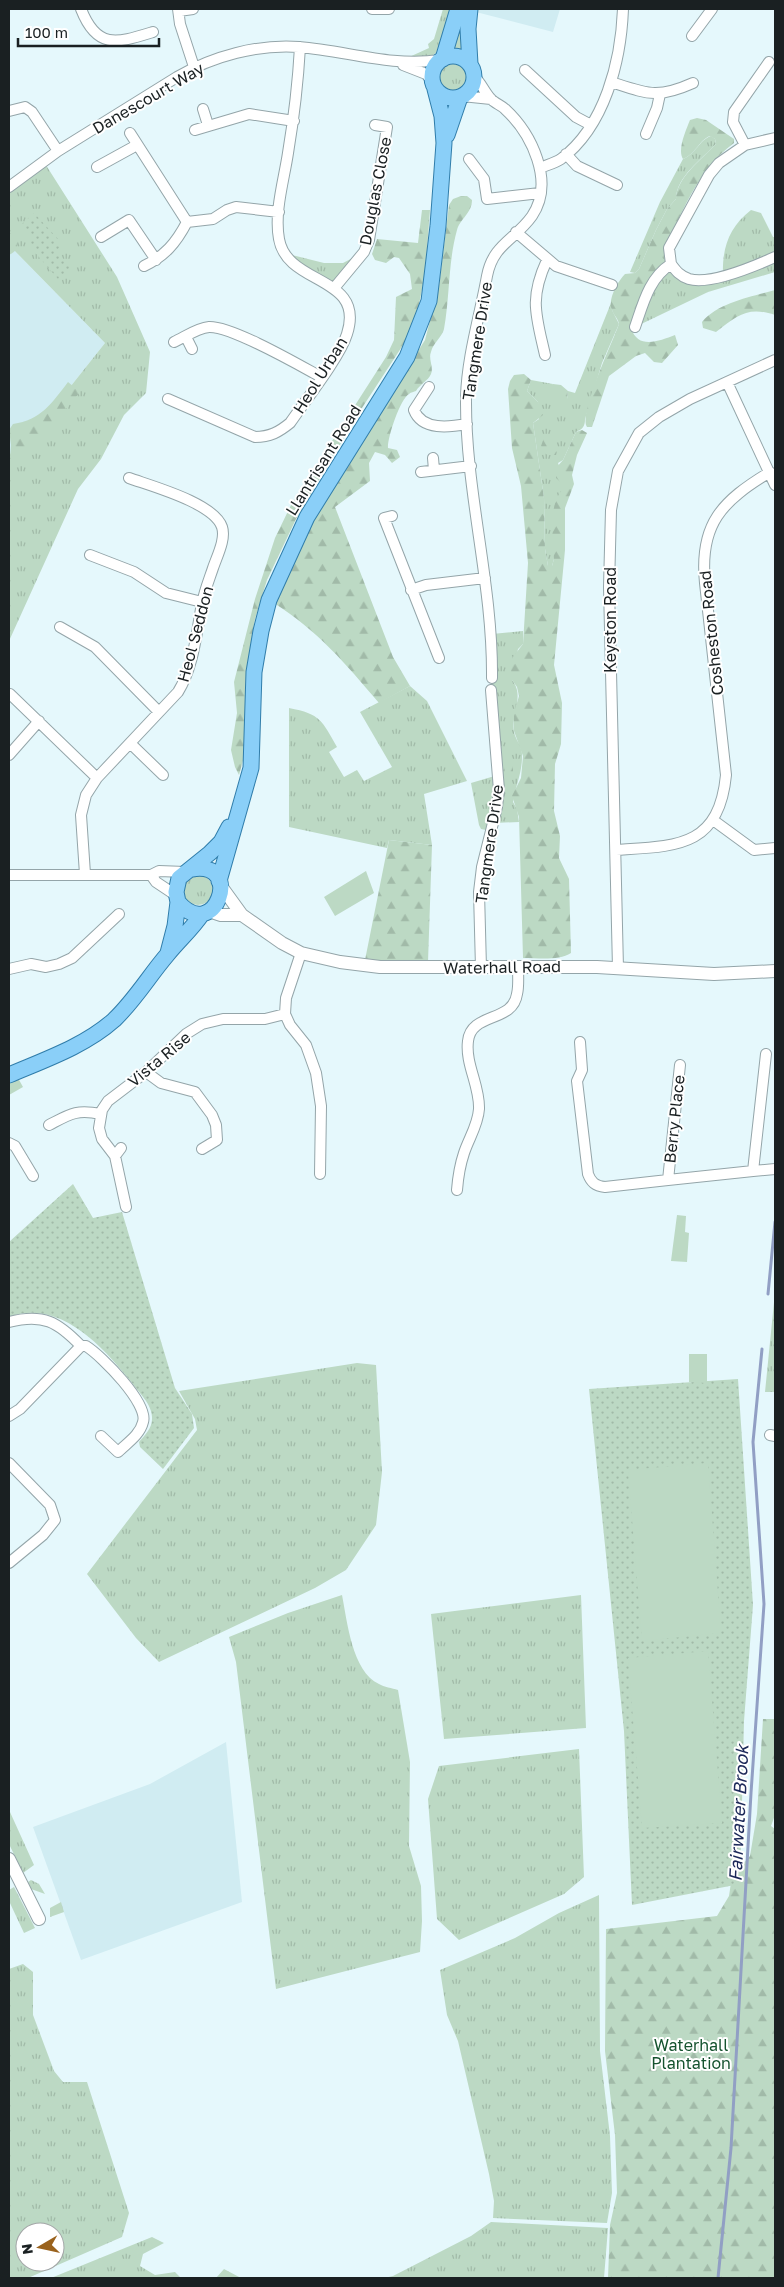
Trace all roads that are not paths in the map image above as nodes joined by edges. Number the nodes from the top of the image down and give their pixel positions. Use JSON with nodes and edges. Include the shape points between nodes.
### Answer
{"nodes":[{"id":1,"x":81,"y":9,"type":"edge"},
{"id":2,"x":193,"y":9,"type":"edge"},
{"id":3,"x":372,"y":9,"type":"edge"},
{"id":4,"x":389,"y":9,"type":"edge"},
{"id":5,"x":458,"y":9,"type":"edge"},
{"id":6,"x":470,"y":9,"type":"edge"},
{"id":7,"x":623,"y":9,"type":"edge"},
{"id":8,"x":712,"y":9,"type":"edge"},
{"id":9,"x":178,"y":10,"type":"edge"},
{"id":10,"x":153,"y":32,"type":"dead end"},
{"id":11,"x":692,"y":36,"type":"dead end"},
{"id":12,"x":300,"y":47,"type":"junction"},
{"id":13,"x":442,"y":60,"type":"junction"},
{"id":14,"x":390,"y":62,"type":"junction"},
{"id":15,"x":769,"y":62,"type":"dead end"},
{"id":16,"x":194,"y":67,"type":"junction"},
{"id":17,"x":472,"y":70,"type":"junction"},
{"id":18,"x":524,"y":70,"type":"dead end"},
{"id":19,"x":550,"y":77,"type":"dead end"},
{"id":20,"x":611,"y":82,"type":"junction"},
{"id":21,"x":693,"y":83,"type":"dead end"},
{"id":22,"x":434,"y":85,"type":"junction"},
{"id":23,"x":542,"y":86,"type":"junction"},
{"id":24,"x":660,"y":94,"type":"junction"},
{"id":25,"x":461,"y":97,"type":"junction"},
{"id":26,"x":491,"y":99,"type":"junction"},
{"id":27,"x":202,"y":109,"type":"dead end"},
{"id":28,"x":9,"y":110,"type":"edge"},
{"id":29,"x":294,"y":122,"type":"junction"},
{"id":30,"x":208,"y":125,"type":"junction"},
{"id":31,"x":375,"y":125,"type":"dead end"},
{"id":32,"x":591,"y":125,"type":"junction"},
{"id":33,"x":195,"y":130,"type":"dead end"},
{"id":34,"x":130,"y":133,"type":"dead end"},
{"id":35,"x":646,"y":134,"type":"dead end"},
{"id":36,"x":775,"y":138,"type":"edge"},
{"id":37,"x":444,"y":143,"type":"junction"},
{"id":38,"x":137,"y":145,"type":"junction"},
{"id":39,"x":744,"y":145,"type":"junction"},
{"id":40,"x":58,"y":151,"type":"junction"},
{"id":41,"x":566,"y":154,"type":"junction"},
{"id":42,"x":469,"y":159,"type":"dead end"},
{"id":43,"x":97,"y":167,"type":"dead end"},
{"id":44,"x":540,"y":168,"type":"junction"},
{"id":45,"x":617,"y":185,"type":"dead end"},
{"id":46,"x":9,"y":187,"type":"edge"},
{"id":47,"x":540,"y":193,"type":"junction"},
{"id":48,"x":279,"y":212,"type":"junction"},
{"id":49,"x":187,"y":222,"type":"junction"},
{"id":50,"x":516,"y":232,"type":"junction"},
{"id":51,"x":101,"y":236,"type":"dead end"},
{"id":52,"x":775,"y":257,"type":"edge"},
{"id":53,"x":156,"y":260,"type":"junction"},
{"id":54,"x":547,"y":260,"type":"junction"},
{"id":55,"x":671,"y":264,"type":"junction"},
{"id":56,"x":144,"y":266,"type":"dead end"},
{"id":57,"x":612,"y":285,"type":"dead end"},
{"id":58,"x":335,"y":287,"type":"junction"},
{"id":59,"x":634,"y":326,"type":"dead end"},
{"id":60,"x":186,"y":336,"type":"junction"},
{"id":61,"x":174,"y":342,"type":"dead end"},
{"id":62,"x":192,"y":349,"type":"dead end"},
{"id":63,"x":545,"y":355,"type":"dead end"},
{"id":64,"x":775,"y":360,"type":"edge"},
{"id":65,"x":321,"y":377,"type":"junction"},
{"id":66,"x":727,"y":382,"type":"junction"},
{"id":67,"x":430,"y":387,"type":"dead end"},
{"id":68,"x":168,"y":399,"type":"dead end"},
{"id":69,"x":467,"y":424,"type":"junction"},
{"id":70,"x":433,"y":458,"type":"dead end"},
{"id":71,"x":471,"y":466,"type":"junction"},
{"id":72,"x":434,"y":470,"type":"junction"},
{"id":73,"x":421,"y":472,"type":"dead end"},
{"id":74,"x":770,"y":472,"type":"junction"},
{"id":75,"x":129,"y":478,"type":"dead end"},
{"id":76,"x":775,"y":485,"type":"edge"},
{"id":77,"x":392,"y":516,"type":"dead end"},
{"id":78,"x":90,"y":555,"type":"dead end"},
{"id":79,"x":485,"y":578,"type":"junction"},
{"id":80,"x":411,"y":590,"type":"junction"},
{"id":81,"x":202,"y":602,"type":"junction"},
{"id":82,"x":76,"y":622,"type":"dead end"},
{"id":83,"x":60,"y":627,"type":"dead end"},
{"id":84,"x":71,"y":633,"type":"junction"},
{"id":85,"x":445,"y":643,"type":"dead end"},
{"id":86,"x":434,"y":646,"type":"junction"},
{"id":87,"x":439,"y":658,"type":"dead end"},
{"id":88,"x":492,"y":678,"type":"dead end"},
{"id":89,"x":491,"y":690,"type":"dead end"},
{"id":90,"x":10,"y":694,"type":"dead end"},
{"id":91,"x":159,"y":712,"type":"junction"},
{"id":92,"x":39,"y":721,"type":"junction"},
{"id":93,"x":131,"y":744,"type":"junction"},
{"id":94,"x":9,"y":755,"type":"edge"},
{"id":95,"x":163,"y":775,"type":"dead end"},
{"id":96,"x":97,"y":778,"type":"junction"},
{"id":97,"x":244,"y":799,"type":"junction"},
{"id":98,"x":713,"y":820,"type":"junction"},
{"id":99,"x":775,"y":848,"type":"edge"},
{"id":100,"x":616,"y":850,"type":"junction"},
{"id":101,"x":188,"y":870,"type":"junction"},
{"id":102,"x":85,"y":874,"type":"junction"},
{"id":103,"x":9,"y":875,"type":"edge"},
{"id":104,"x":151,"y":875,"type":"junction"},
{"id":105,"x":220,"y":883,"type":"junction"},
{"id":106,"x":178,"y":899,"type":"junction"},
{"id":107,"x":206,"y":912,"type":"junction"},
{"id":108,"x":119,"y":914,"type":"dead end"},
{"id":109,"x":242,"y":915,"type":"junction"},
{"id":110,"x":301,"y":952,"type":"junction"},
{"id":111,"x":168,"y":954,"type":"junction"},
{"id":112,"x":482,"y":968,"type":"junction"},
{"id":113,"x":518,"y":968,"type":"junction"},
{"id":114,"x":618,"y":968,"type":"junction"},
{"id":115,"x":9,"y":969,"type":"edge"},
{"id":116,"x":775,"y":971,"type":"edge"},
{"id":117,"x":286,"y":1014,"type":"junction"},
{"id":118,"x":580,"y":1042,"type":"dead end"},
{"id":119,"x":766,"y":1054,"type":"dead end"},
{"id":120,"x":680,"y":1065,"type":"dead end"},
{"id":121,"x":146,"y":1072,"type":"junction"},
{"id":122,"x":9,"y":1075,"type":"edge"},
{"id":123,"x":101,"y":1114,"type":"junction"},
{"id":124,"x":49,"y":1125,"type":"dead end"},
{"id":125,"x":9,"y":1143,"type":"edge"},
{"id":126,"x":202,"y":1149,"type":"dead end"},
{"id":127,"x":775,"y":1169,"type":"edge"},
{"id":128,"x":753,"y":1171,"type":"junction"},
{"id":129,"x":320,"y":1174,"type":"dead end"},
{"id":130,"x":33,"y":1176,"type":"dead end"},
{"id":131,"x":668,"y":1180,"type":"junction"},
{"id":132,"x":457,"y":1190,"type":"dead end"},
{"id":133,"x":126,"y":1207,"type":"dead end"},
{"id":134,"x":9,"y":1322,"type":"edge"},
{"id":135,"x":84,"y":1346,"type":"junction"},
{"id":136,"x":9,"y":1416,"type":"edge"},
{"id":137,"x":102,"y":1436,"type":"dead end"},
{"id":138,"x":9,"y":1464,"type":"edge"},
{"id":139,"x":9,"y":1563,"type":"edge"},
{"id":140,"x":9,"y":1859,"type":"edge"},
{"id":141,"x":39,"y":1919,"type":"dead end"}],
"edges":[{"from":1,"to":10,"type":"street","via":[[92,31],[104,39],[120,42]]},
{"from":2,"to":9,"type":"street"},
{"from":3,"to":4,"type":"street"},
{"from":5,"to":13,"type":"main road"},
{"from":6,"to":17,"type":"main road","via":[[468,29]]},
{"from":7,"to":20,"type":"street","via":[[620,49]]},
{"from":8,"to":11,"type":"street"},
{"from":9,"to":16,"type":"street"},
{"from":12,"to":14,"type":"street","name":"Danescourt Way"},
{"from":12,"to":16,"type":"street","name":"Danescourt Way","via":[[267,48],[230,55]]},
{"from":12,"to":29,"type":"street"},
{"from":13,"to":14,"type":"street","name":"Danescourt Way"},
{"from":13,"to":17,"type":"main road","via":[[461,58]]},
{"from":13,"to":22,"type":"main road","via":[[433,73]]},
{"from":14,"to":22,"type":"street","name":"Danescourt Way","via":[[426,74]]},
{"from":15,"to":39,"type":"street","via":[[734,112],[732,122]]},
{"from":16,"to":40,"type":"street","name":"Danescourt Way"},
{"from":17,"to":25,"type":"main road","via":[[471,88]]},
{"from":17,"to":26,"type":"street","name":"Tangmere Drive"},
{"from":18,"to":23,"type":"street"},
{"from":19,"to":23,"type":"street"},
{"from":20,"to":24,"type":"street"},
{"from":20,"to":32,"type":"street"},
{"from":21,"to":24,"type":"street"},
{"from":22,"to":25,"type":"main road","via":[[447,98]]},
{"from":22,"to":37,"type":"main road","name":"Llantrisant Road","via":[[442,116]]},
{"from":23,"to":32,"type":"street","via":[[576,117]]},
{"from":24,"to":35,"type":"street"},
{"from":25,"to":26,"type":"street"},
{"from":25,"to":37,"type":"main road","name":"Llantrisant Road"},
{"from":26,"to":44,"type":"street","name":"Tangmere Drive","via":[[505,109],[523,130]]},
{"from":27,"to":30,"type":"street"},
{"from":28,"to":40,"type":"street","via":[[25,107],[32,112]]},
{"from":29,"to":30,"type":"street","via":[[249,114]]},
{"from":29,"to":48,"type":"street"},
{"from":30,"to":33,"type":"street"},
{"from":31,"to":58,"type":"street","name":"Douglas Close","via":[[388,127],[370,240]]},
{"from":32,"to":41,"type":"street","via":[[579,143]]},
{"from":34,"to":38,"type":"street"},
{"from":36,"to":39,"type":"street"},
{"from":37,"to":97,"type":"main road","name":"Llantrisant Road","via":[[429,301],[419,332],[407,358],[307,517],[269,600],[254,672],[251,768]]},
{"from":38,"to":43,"type":"street"},
{"from":38,"to":49,"type":"street"},
{"from":39,"to":55,"type":"street","via":[[726,156],[709,175],[669,248]]},
{"from":40,"to":46,"type":"street","name":"Danescourt Way"},
{"from":41,"to":44,"type":"street"},
{"from":41,"to":45,"type":"street","via":[[577,166]]},
{"from":42,"to":47,"type":"street","via":[[484,179],[487,199]]},
{"from":44,"to":47,"type":"street","name":"Tangmere Drive"},
{"from":47,"to":50,"type":"street","name":"Tangmere Drive","via":[[532,216]]},
{"from":48,"to":49,"type":"street","via":[[236,207],[213,219]]},
{"from":48,"to":58,"type":"street","via":[[279,241],[291,263]]},
{"from":49,"to":53,"type":"street","via":[[177,241]]},
{"from":50,"to":54,"type":"street"},
{"from":50,"to":69,"type":"street","name":"Tangmere Drive","via":[[500,246],[488,271],[468,378]]},
{"from":51,"to":53,"type":"street","via":[[129,220]]},
{"from":52,"to":55,"type":"street","via":[[752,267],[703,279],[680,275]]},
{"from":53,"to":56,"type":"street"},
{"from":54,"to":57,"type":"street"},
{"from":54,"to":63,"type":"street","via":[[537,280],[534,307]]},
{"from":55,"to":59,"type":"street","via":[[654,280]]},
{"from":58,"to":65,"type":"street","name":"Heol Urban","via":[[345,301],[349,325],[344,342]]},
{"from":60,"to":61,"type":"street"},
{"from":60,"to":62,"type":"street"},
{"from":60,"to":65,"type":"street","via":[[207,327],[217,327],[278,353]]},
{"from":64,"to":66,"type":"street","name":"Keyston Road"},
{"from":65,"to":68,"type":"street","name":"Heol Urban","via":[[290,423],[268,437],[255,438]]},
{"from":66,"to":74,"type":"street"},
{"from":66,"to":100,"type":"street","name":"Keyston Road","via":[[690,399],[639,433],[618,472],[611,510],[609,587]]},
{"from":67,"to":69,"type":"street","via":[[414,410],[416,414],[434,427]]},
{"from":69,"to":71,"type":"street","name":"Tangmere Drive"},
{"from":70,"to":72,"type":"street"},
{"from":71,"to":72,"type":"street"},
{"from":71,"to":79,"type":"street","name":"Tangmere Drive"},
{"from":72,"to":73,"type":"street"},
{"from":74,"to":76,"type":"street"},
{"from":74,"to":98,"type":"street","name":"Cosheston Road","via":[[745,487],[721,509],[703,552],[726,775],[724,795]]},
{"from":75,"to":81,"type":"street","name":"Heol Seddon","via":[[191,502],[212,514],[222,527],[223,539]]},
{"from":77,"to":80,"type":"street","via":[[384,518]]},
{"from":78,"to":81,"type":"street","via":[[134,572],[166,593]]},
{"from":79,"to":80,"type":"street","via":[[426,584]]},
{"from":79,"to":88,"type":"street","name":"Tangmere Drive","via":[[492,641]]},
{"from":80,"to":86,"type":"street"},
{"from":81,"to":91,"type":"street","name":"Heol Seddon","via":[[186,680]]},
{"from":82,"to":84,"type":"street"},
{"from":83,"to":84,"type":"street"},
{"from":84,"to":91,"type":"street","via":[[95,647]]},
{"from":85,"to":86,"type":"street"},
{"from":86,"to":87,"type":"street"},
{"from":89,"to":112,"type":"street","name":"Tangmere Drive","via":[[499,790],[479,892]]},
{"from":90,"to":92,"type":"street"},
{"from":91,"to":93,"type":"street","name":"Heol Seddon"},
{"from":92,"to":94,"type":"street"},
{"from":92,"to":96,"type":"street"},
{"from":93,"to":95,"type":"street","via":[[150,771]]},
{"from":93,"to":96,"type":"street","name":"Heol Seddon"},
{"from":96,"to":102,"type":"street","name":"Heol Seddon","via":[[86,795],[82,815]]},
{"from":97,"to":101,"type":"main road","name":"Llantrisant Road","via":[[220,842]]},
{"from":97,"to":105,"type":"main road","name":"Llantrisant Road"},
{"from":98,"to":99,"type":"street","via":[[754,850]]},
{"from":98,"to":100,"type":"street","name":"Cosheston Road","via":[[702,831],[679,844]]},
{"from":100,"to":114,"type":"street","name":"Keyston Road"},
{"from":101,"to":104,"type":"street","via":[[159,871]]},
{"from":101,"to":105,"type":"main road","via":[[207,869]]},
{"from":101,"to":106,"type":"main road","name":"Llantrisant Road","via":[[176,885]]},
{"from":102,"to":103,"type":"street"},
{"from":102,"to":104,"type":"street"},
{"from":104,"to":106,"type":"street"},
{"from":105,"to":107,"type":"main road","name":"Llantrisant Road","via":[[220,900]]},
{"from":105,"to":109,"type":"street","name":"Waterhall Road"},
{"from":106,"to":107,"type":"main road","via":[[188,910]]},
{"from":106,"to":111,"type":"main road","name":"Llantrisant Road"},
{"from":107,"to":109,"type":"street"},
{"from":107,"to":111,"type":"main road","name":"Llantrisant Road"},
{"from":108,"to":115,"type":"street","via":[[72,958],[46,967],[31,964]]},
{"from":109,"to":110,"type":"street","name":"Waterhall Road"},
{"from":110,"to":112,"type":"street","name":"Waterhall Road","via":[[340,962],[380,967]]},
{"from":110,"to":117,"type":"street","via":[[286,998]]},
{"from":111,"to":122,"type":"main road","name":"Llantrisant Road","via":[[145,987],[113,1021],[75,1046]]},
{"from":112,"to":113,"type":"street","name":"Waterhall Road"},
{"from":113,"to":114,"type":"street","name":"Waterhall Road"},
{"from":113,"to":132,"type":"street","via":[[518,996],[510,1008],[500,1015],[485,1018],[474,1027],[468,1041],[479,1094],[479,1112],[461,1162]]},
{"from":114,"to":116,"type":"street","name":"Waterhall Road","via":[[714,974]]},
{"from":117,"to":121,"type":"street","name":"Vista Rise","via":[[202,1024],[186,1034]]},
{"from":117,"to":129,"type":"street","via":[[290,1026],[306,1045],[316,1073],[321,1106]]},
{"from":118,"to":131,"type":"street","via":[[582,1070],[577,1081],[591,1180],[605,1187]]},
{"from":119,"to":128,"type":"street"},
{"from":120,"to":131,"type":"street","name":"Berry Place"},
{"from":121,"to":123,"type":"street","name":"Vista Rise","via":[[108,1101]]},
{"from":121,"to":126,"type":"street","via":[[161,1083],[195,1092],[212,1115],[221,1143]]},
{"from":123,"to":124,"type":"street","via":[[74,1112]]},
{"from":123,"to":133,"type":"street","via":[[102,1139],[118,1152]]},
{"from":125,"to":130,"type":"street","via":[[15,1146]]},
{"from":127,"to":128,"type":"street","name":"Berry Place"},
{"from":128,"to":131,"type":"street","name":"Berry Place"},
{"from":134,"to":135,"type":"street","via":[[30,1318],[54,1322]]},
{"from":135,"to":136,"type":"street"},
{"from":135,"to":137,"type":"street","via":[[94,1351],[117,1375],[142,1409],[144,1420],[140,1432],[118,1452]]},
{"from":138,"to":139,"type":"street","via":[[50,1505],[55,1520],[43,1536]]},
{"from":140,"to":141,"type":"street"}]}
